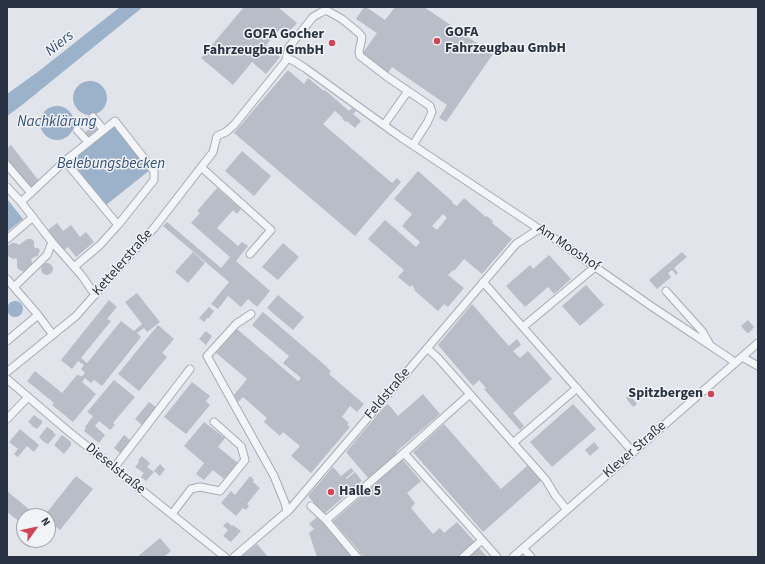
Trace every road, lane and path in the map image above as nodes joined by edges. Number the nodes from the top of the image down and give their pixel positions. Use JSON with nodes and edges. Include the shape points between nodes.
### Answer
{"nodes":[{"id":1,"x":286,"y":59,"type":"junction"},
{"id":2,"x":408,"y":91,"type":"junction"},
{"id":3,"x":93,"y":117,"type":"dead end"},
{"id":4,"x":384,"y":125,"type":"junction"},
{"id":5,"x":103,"y":129,"type":"junction"},
{"id":6,"x":78,"y":130,"type":"dead end"},
{"id":7,"x":88,"y":142,"type":"junction"},
{"id":8,"x":413,"y":145,"type":"junction"},
{"id":9,"x":65,"y":161,"type":"junction"},
{"id":10,"x":7,"y":165,"type":"edge"},
{"id":11,"x":201,"y":168,"type":"junction"},
{"id":12,"x":13,"y":172,"type":"junction"},
{"id":13,"x":7,"y":179,"type":"edge"},
{"id":14,"x":7,"y":187,"type":"edge"},
{"id":15,"x":31,"y":193,"type":"junction"},
{"id":16,"x":21,"y":202,"type":"junction"},
{"id":17,"x":33,"y":217,"type":"junction"},
{"id":18,"x":118,"y":225,"type":"junction"},
{"id":19,"x":539,"y":229,"type":"junction"},
{"id":20,"x":7,"y":238,"type":"edge"},
{"id":21,"x":52,"y":242,"type":"junction"},
{"id":22,"x":250,"y":254,"type":"dead end"},
{"id":23,"x":74,"y":267,"type":"junction"},
{"id":24,"x":595,"y":267,"type":"junction"},
{"id":25,"x":7,"y":279,"type":"edge"},
{"id":26,"x":483,"y":282,"type":"junction"},
{"id":27,"x":14,"y":287,"type":"junction"},
{"id":28,"x":666,"y":291,"type":"dead end"},
{"id":29,"x":95,"y":294,"type":"junction"},
{"id":30,"x":251,"y":314,"type":"dead end"},
{"id":31,"x":38,"y":315,"type":"junction"},
{"id":32,"x":523,"y":327,"type":"junction"},
{"id":33,"x":53,"y":335,"type":"junction"},
{"id":34,"x":7,"y":341,"type":"edge"},
{"id":35,"x":758,"y":343,"type":"edge"},
{"id":36,"x":710,"y":345,"type":"junction"},
{"id":37,"x":427,"y":348,"type":"junction"},
{"id":38,"x":742,"y":357,"type":"junction"},
{"id":39,"x":735,"y":363,"type":"junction"},
{"id":40,"x":758,"y":366,"type":"edge"},
{"id":41,"x":190,"y":369,"type":"dead end"},
{"id":42,"x":7,"y":372,"type":"edge"},
{"id":43,"x":7,"y":379,"type":"edge"},
{"id":44,"x":577,"y":388,"type":"junction"},
{"id":45,"x":470,"y":394,"type":"junction"},
{"id":46,"x":28,"y":397,"type":"junction"},
{"id":47,"x":7,"y":419,"type":"edge"},
{"id":48,"x":214,"y":422,"type":"dead end"},
{"id":49,"x":513,"y":443,"type":"junction"},
{"id":50,"x":633,"y":452,"type":"junction"},
{"id":51,"x":404,"y":453,"type":"junction"},
{"id":52,"x":114,"y":468,"type":"junction"},
{"id":53,"x":311,"y":506,"type":"dead end"},
{"id":54,"x":567,"y":510,"type":"junction"},
{"id":55,"x":287,"y":512,"type":"junction"},
{"id":56,"x":172,"y":514,"type":"junction"},
{"id":57,"x":326,"y":520,"type":"junction"},
{"id":58,"x":482,"y":540,"type":"junction"},
{"id":59,"x":523,"y":548,"type":"junction"},
{"id":60,"x":225,"y":557,"type":"edge"},
{"id":61,"x":234,"y":557,"type":"edge"},
{"id":62,"x":357,"y":557,"type":"edge"},
{"id":63,"x":463,"y":557,"type":"edge"},
{"id":64,"x":497,"y":557,"type":"edge"},
{"id":65,"x":513,"y":557,"type":"edge"},
{"id":66,"x":531,"y":557,"type":"edge"}],
"edges":[{"from":1,"to":2,"type":"street","via":[[289,47],[313,17],[326,10],[342,19],[362,37],[360,56]]},
{"from":1,"to":4,"type":"street","name":"Am Mooshof","via":[[305,68]]},
{"from":1,"to":11,"type":"street","name":"Kettelerstraße","via":[[234,125],[217,136],[213,152]]},
{"from":2,"to":4,"type":"street"},
{"from":2,"to":8,"type":"street","via":[[430,106],[432,112]]},
{"from":3,"to":5,"type":"street"},
{"from":4,"to":8,"type":"street","name":"Am Mooshof"},
{"from":5,"to":7,"type":"street"},
{"from":5,"to":18,"type":"street","via":[[115,121],[154,171],[154,180]]},
{"from":6,"to":7,"type":"street"},
{"from":7,"to":9,"type":"street"},
{"from":8,"to":19,"type":"street","name":"Am Mooshof"},
{"from":9,"to":15,"type":"street"},
{"from":9,"to":18,"type":"street"},
{"from":10,"to":12,"type":"street"},
{"from":11,"to":22,"type":"street","via":[[271,230]]},
{"from":11,"to":29,"type":"street","name":"Kettelerstraße","via":[[154,228]]},
{"from":12,"to":13,"type":"street"},
{"from":12,"to":15,"type":"street"},
{"from":14,"to":16,"type":"street"},
{"from":15,"to":16,"type":"street"},
{"from":16,"to":17,"type":"street"},
{"from":17,"to":20,"type":"street"},
{"from":17,"to":21,"type":"street"},
{"from":18,"to":23,"type":"street","via":[[100,245]]},
{"from":19,"to":24,"type":"street","name":"Am Mooshof"},
{"from":19,"to":26,"type":"street","name":"Feldstraße","via":[[516,244]]},
{"from":21,"to":23,"type":"street"},
{"from":21,"to":27,"type":"street","via":[[47,255]]},
{"from":23,"to":29,"type":"street"},
{"from":24,"to":32,"type":"street"},
{"from":24,"to":36,"type":"street","name":"Am Mooshof"},
{"from":25,"to":27,"type":"street"},
{"from":26,"to":32,"type":"street"},
{"from":26,"to":37,"type":"street","name":"Feldstraße"},
{"from":27,"to":31,"type":"street"},
{"from":28,"to":36,"type":"street","via":[[702,331]]},
{"from":29,"to":33,"type":"street","name":"Kettelerstraße","via":[[76,316]]},
{"from":30,"to":55,"type":"street","via":[[236,324],[207,356],[274,476]]},
{"from":31,"to":33,"type":"street"},
{"from":31,"to":34,"type":"street"},
{"from":32,"to":44,"type":"street"},
{"from":33,"to":42,"type":"street","name":"Kettelerstraße"},
{"from":35,"to":38,"type":"street","name":"Klever Straße"},
{"from":36,"to":39,"type":"street","name":"Am Mooshof"},
{"from":37,"to":45,"type":"street"},
{"from":37,"to":55,"type":"street","name":"Feldstraße"},
{"from":38,"to":39,"type":"street","name":"Klever Straße"},
{"from":38,"to":40,"type":"street"},
{"from":39,"to":50,"type":"street","name":"Klever Straße"},
{"from":41,"to":52,"type":"street"},
{"from":43,"to":46,"type":"street","name":"Dieselstraße"},
{"from":44,"to":49,"type":"street"},
{"from":44,"to":50,"type":"street"},
{"from":45,"to":49,"type":"street"},
{"from":45,"to":51,"type":"street"},
{"from":46,"to":47,"type":"street"},
{"from":46,"to":52,"type":"street","name":"Dieselstraße"},
{"from":48,"to":56,"type":"street","via":[[241,446],[245,460],[220,491],[191,489]]},
{"from":49,"to":54,"type":"street","via":[[546,480]]},
{"from":50,"to":54,"type":"street","name":"Klever Straße"},
{"from":51,"to":57,"type":"street"},
{"from":51,"to":58,"type":"street"},
{"from":52,"to":56,"type":"street","name":"Dieselstraße"},
{"from":53,"to":57,"type":"street"},
{"from":54,"to":59,"type":"street","name":"Klever Straße"},
{"from":55,"to":61,"type":"street","name":"Feldstraße"},
{"from":56,"to":60,"type":"street","name":"Dieselstraße"},
{"from":57,"to":62,"type":"street"},
{"from":58,"to":63,"type":"street"},
{"from":58,"to":64,"type":"street"},
{"from":59,"to":65,"type":"street","name":"Klever Straße"},
{"from":59,"to":66,"type":"street"}]}
